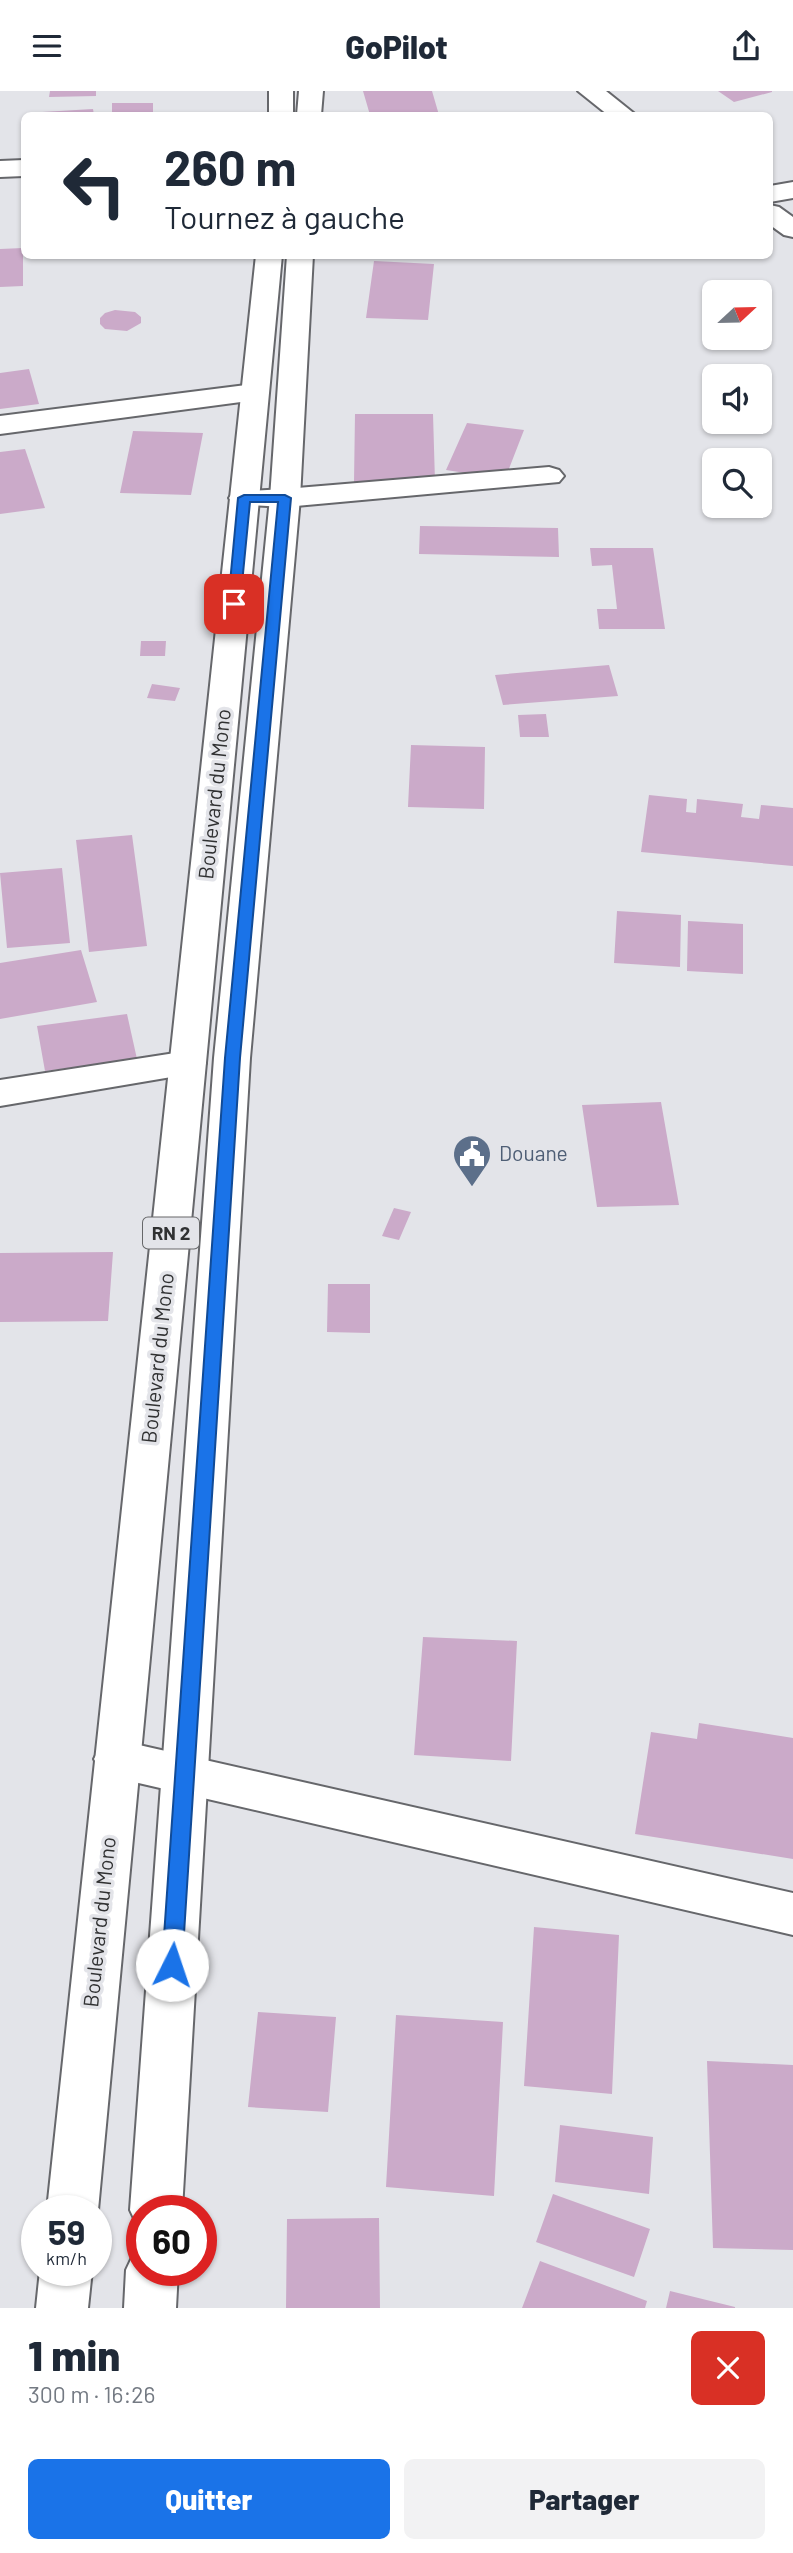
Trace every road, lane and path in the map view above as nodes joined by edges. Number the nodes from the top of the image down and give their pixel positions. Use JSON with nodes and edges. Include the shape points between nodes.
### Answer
{"nodes":[{"id":1,"x":281,"y":91,"type":"edge"},
{"id":2,"x":311,"y":91,"type":"edge"},
{"id":3,"x":590,"y":91,"type":"edge"},
{"id":4,"x":281,"y":112,"type":"edge"},
{"id":5,"x":309,"y":112,"type":"edge"},
{"id":6,"x":619,"y":112,"type":"edge"},
{"id":7,"x":21,"y":168,"type":"edge"},
{"id":8,"x":0,"y":169,"type":"edge"},
{"id":9,"x":793,"y":190,"type":"edge"},
{"id":10,"x":773,"y":193,"type":"edge"},
{"id":11,"x":773,"y":215,"type":"edge"},
{"id":12,"x":793,"y":229,"type":"edge"},
{"id":13,"x":269,"y":259,"type":"edge"},
{"id":14,"x":300,"y":259,"type":"edge"},
{"id":15,"x":254,"y":393,"type":"junction"},
{"id":16,"x":0,"y":425,"type":"edge"},
{"id":17,"x":549,"y":476,"type":"dead end"},
{"id":18,"x":244,"y":498,"type":"junction"},
{"id":19,"x":285,"y":498,"type":"junction"},
{"id":20,"x":188,"y":1063,"type":"junction"},
{"id":21,"x":0,"y":1093,"type":"edge"},
{"id":22,"x":117,"y":1759,"type":"junction"},
{"id":23,"x":185,"y":1773,"type":"junction"},
{"id":24,"x":793,"y":1913,"type":"edge"},
{"id":25,"x":73,"y":2195,"type":"edge"},
{"id":26,"x":157,"y":2195,"type":"edge"},
{"id":27,"x":64,"y":2286,"type":"edge"},
{"id":28,"x":151,"y":2286,"type":"edge"},
{"id":29,"x":62,"y":2308,"type":"edge"},
{"id":30,"x":150,"y":2308,"type":"edge"}],
"edges":[{"from":1,"to":4,"type":"main road"},
{"from":2,"to":5,"type":"main road"},
{"from":3,"to":6,"type":"main road"},
{"from":7,"to":8,"type":"main road"},
{"from":9,"to":10,"type":"main road"},
{"from":11,"to":12,"type":"main road"},
{"from":13,"to":15,"type":"main road","name":"Boulevard du Mono","number":"RN 2"},
{"from":14,"to":19,"type":"main road","name":"Boulevard du Mono","number":"RN 2"},
{"from":15,"to":16,"type":"main road"},
{"from":15,"to":18,"type":"main road","name":"Boulevard du Mono","number":"RN 2"},
{"from":17,"to":19,"type":"main road"},
{"from":18,"to":19,"type":"main road"},
{"from":18,"to":20,"type":"main road","name":"Boulevard du Mono","number":"RN 2"},
{"from":19,"to":23,"type":"main road","name":"Boulevard du Mono","number":"RN 2","via":[[232,1058]]},
{"from":20,"to":21,"type":"main road"},
{"from":20,"to":22,"type":"main road","name":"Boulevard du Mono","number":"RN 2"},
{"from":22,"to":23,"type":"main road"},
{"from":22,"to":25,"type":"main road","name":"Boulevard du Mono","number":"RN 2"},
{"from":23,"to":24,"type":"main road"},
{"from":23,"to":26,"type":"main road","name":"Boulevard du Mono","number":"RN 2"},
{"from":27,"to":29,"type":"main road"},
{"from":28,"to":30,"type":"main road"}]}
